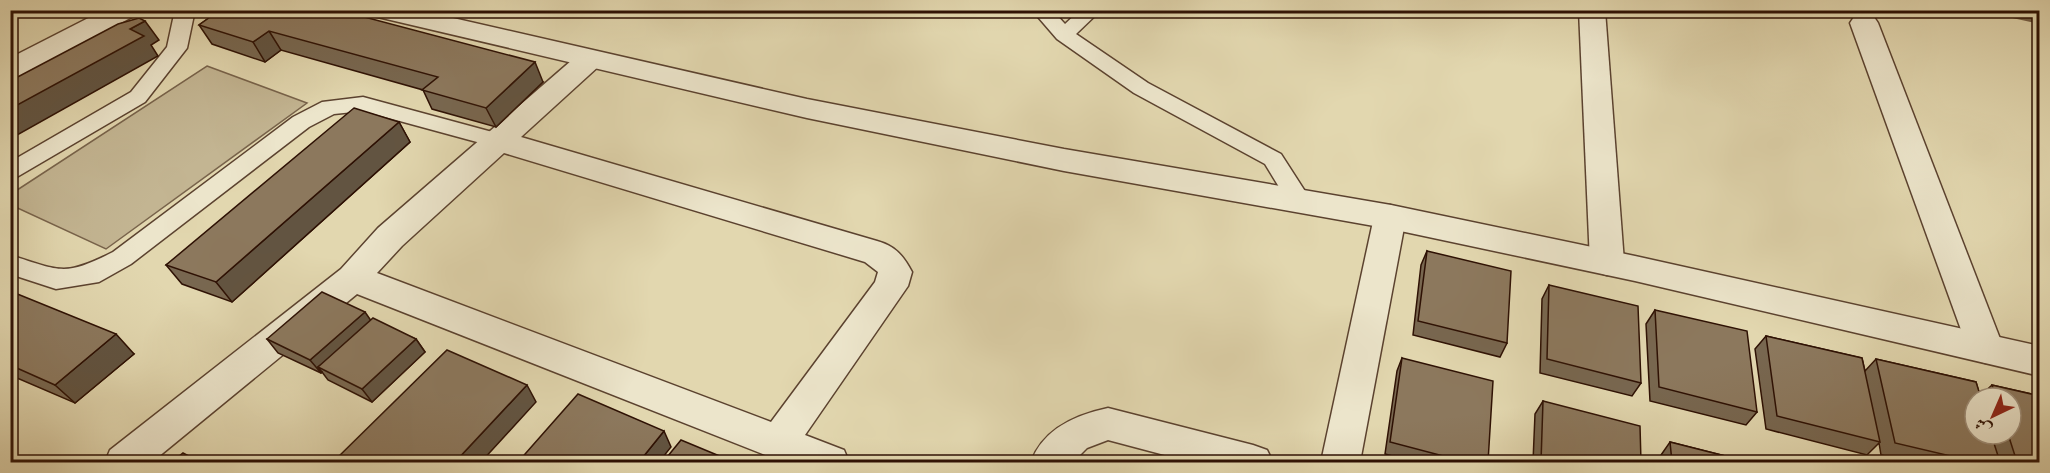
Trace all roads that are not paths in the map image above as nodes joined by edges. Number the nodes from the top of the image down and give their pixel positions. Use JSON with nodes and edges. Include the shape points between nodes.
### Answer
{"nodes":[{"id":1,"x":125,"y":10,"type":"edge"},
{"id":2,"x":185,"y":10,"type":"edge"},
{"id":3,"x":382,"y":10,"type":"edge"},
{"id":4,"x":1041,"y":10,"type":"edge"},
{"id":5,"x":1092,"y":10,"type":"edge"},
{"id":6,"x":1592,"y":10,"type":"edge"},
{"id":7,"x":1864,"y":23,"type":"dead end"},
{"id":8,"x":1064,"y":35,"type":"junction"},
{"id":9,"x":589,"y":60,"type":"junction"},
{"id":10,"x":10,"y":70,"type":"edge"},
{"id":11,"x":499,"y":141,"type":"junction"},
{"id":12,"x":10,"y":172,"type":"edge"},
{"id":13,"x":1298,"y":199,"type":"junction"},
{"id":14,"x":1390,"y":217,"type":"junction"},
{"id":15,"x":1607,"y":262,"type":"junction"},
{"id":16,"x":10,"y":264,"type":"edge"},
{"id":17,"x":353,"y":278,"type":"junction"},
{"id":18,"x":1986,"y":349,"type":"junction"},
{"id":19,"x":2040,"y":361,"type":"edge"},
{"id":20,"x":778,"y":443,"type":"junction"},
{"id":21,"x":124,"y":462,"type":"edge"},
{"id":22,"x":830,"y":462,"type":"edge"},
{"id":23,"x":1050,"y":462,"type":"edge"},
{"id":24,"x":1253,"y":462,"type":"edge"},
{"id":25,"x":1340,"y":462,"type":"edge"}],
"edges":[{"from":1,"to":10,"type":"street"},
{"from":2,"to":12,"type":"lane","via":[[177,48],[138,97]]},
{"from":3,"to":9,"type":"street"},
{"from":4,"to":8,"type":"lane"},
{"from":5,"to":8,"type":"lane"},
{"from":6,"to":15,"type":"street"},
{"from":7,"to":18,"type":"street"},
{"from":8,"to":13,"type":"lane","via":[[1141,88],[1273,159]]},
{"from":9,"to":11,"type":"street"},
{"from":9,"to":13,"type":"street","via":[[1065,160]]},
{"from":11,"to":16,"type":"lane","via":[[363,104],[330,107],[301,122],[122,258],[90,275],[56,280]]},
{"from":11,"to":17,"type":"street","via":[[390,237]]},
{"from":11,"to":20,"type":"street","via":[[877,253],[889,262],[895,272],[891,286]]},
{"from":13,"to":14,"type":"street"},
{"from":14,"to":15,"type":"street"},
{"from":14,"to":25,"type":"street"},
{"from":15,"to":18,"type":"street"},
{"from":17,"to":20,"type":"street"},
{"from":17,"to":21,"type":"street"},
{"from":18,"to":19,"type":"street"},
{"from":20,"to":22,"type":"street"},
{"from":23,"to":24,"type":"street","via":[[1083,429],[1108,424]]}]}
